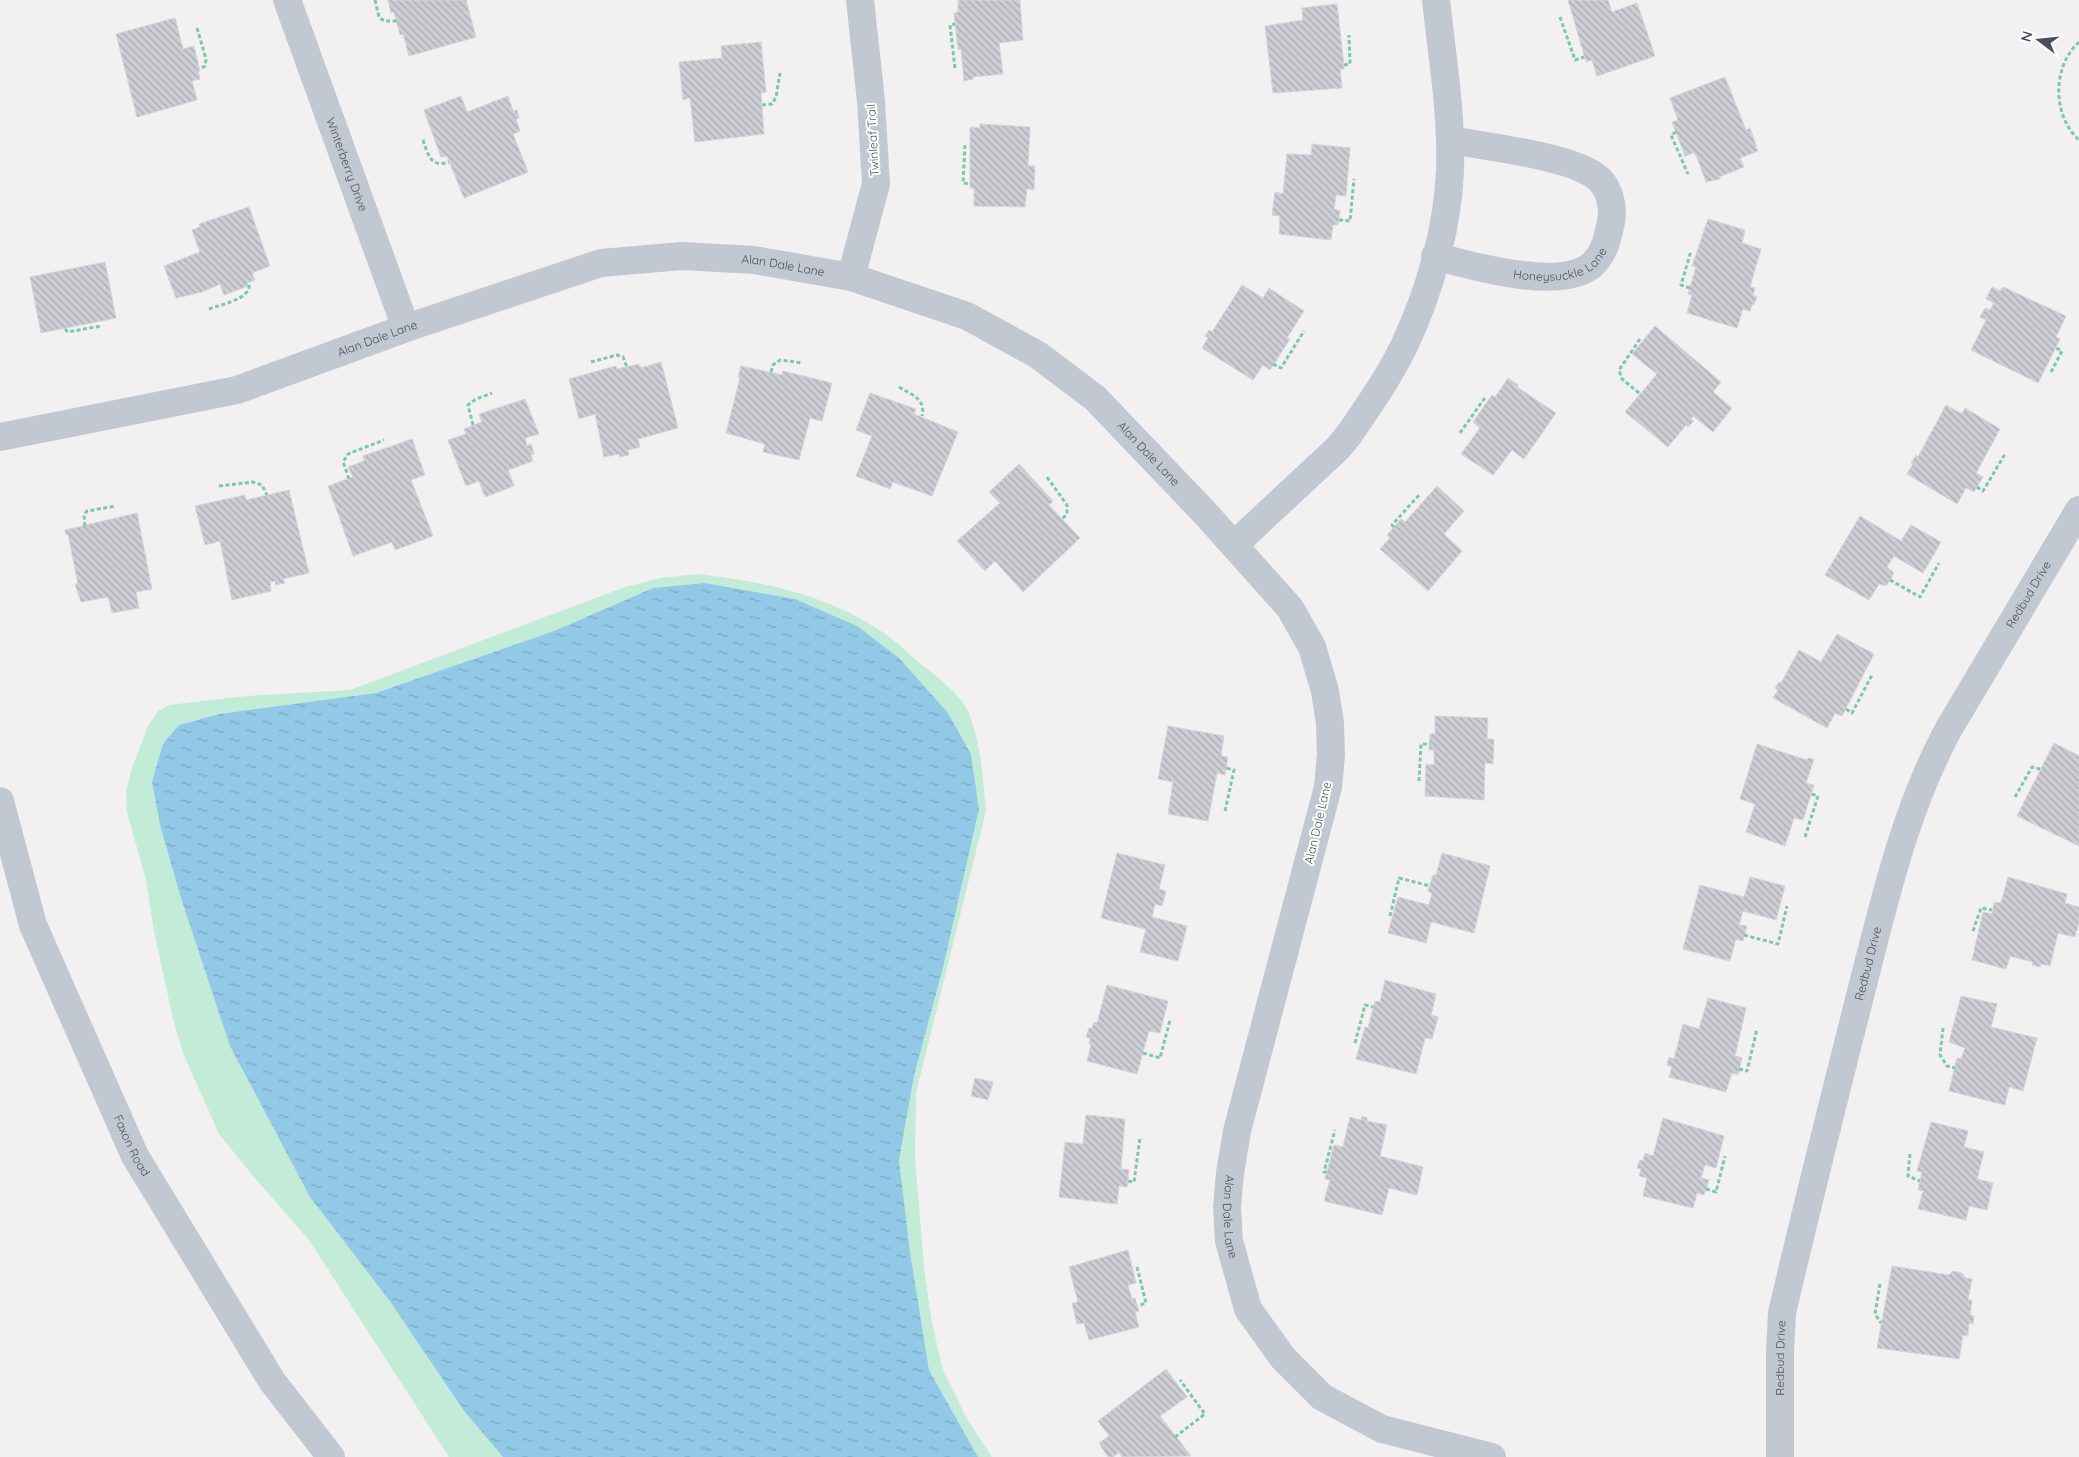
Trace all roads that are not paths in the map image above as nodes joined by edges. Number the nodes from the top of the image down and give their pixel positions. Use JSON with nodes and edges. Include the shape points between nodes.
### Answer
{"nodes":[{"id":1,"x":287,"y":0,"type":"edge"},
{"id":2,"x":860,"y":0,"type":"edge"},
{"id":3,"x":1436,"y":0,"type":"edge"},
{"id":4,"x":1450,"y":140,"type":"junction"},
{"id":5,"x":1435,"y":256,"type":"junction"},
{"id":6,"x":850,"y":277,"type":"junction"},
{"id":7,"x":406,"y":328,"type":"junction"},
{"id":8,"x":0,"y":437,"type":"edge"},
{"id":9,"x":2079,"y":510,"type":"edge"},
{"id":10,"x":1234,"y":545,"type":"junction"},
{"id":11,"x":0,"y":801,"type":"edge"},
{"id":12,"x":331,"y":1457,"type":"edge"},
{"id":13,"x":1492,"y":1457,"type":"edge"},
{"id":14,"x":1780,"y":1457,"type":"edge"}],
"edges":[{"from":1,"to":7,"type":"street","name":"Winterberry Drive"},
{"from":2,"to":6,"type":"street","name":"Twinleaf Trail","via":[[876,184]]},
{"from":3,"to":4,"type":"street"},
{"from":4,"to":5,"type":"street","via":[[1447,204]]},
{"from":4,"to":5,"type":"street","name":"Honeysuckle Lane","via":[[1561,162],[1594,176],[1607,190],[1613,209],[1606,246],[1593,264],[1573,274],[1513,275]]},
{"from":5,"to":10,"type":"street","via":[[1421,305],[1404,347],[1348,436]]},
{"from":6,"to":7,"type":"street","name":"Alan Dale Lane","via":[[754,260],[682,256],[601,263]]},
{"from":6,"to":10,"type":"street","name":"Alan Dale Lane","via":[[968,316],[1038,355],[1095,398]]},
{"from":7,"to":8,"type":"street","name":"Alan Dale Lane","via":[[237,390]]},
{"from":9,"to":14,"type":"street","name":"Redbud Drive","via":[[1948,730],[1929,766],[1905,828],[1782,1313]]},
{"from":10,"to":13,"type":"street","name":"Alan Dale Lane","via":[[1290,608],[1312,647],[1325,691],[1331,755],[1318,828],[1239,1124],[1230,1173],[1229,1241],[1248,1309],[1283,1358],[1322,1397],[1382,1429]]},
{"from":11,"to":12,"type":"street","name":"Faxon Road","via":[[33,925],[134,1156],[272,1381]]}]}
